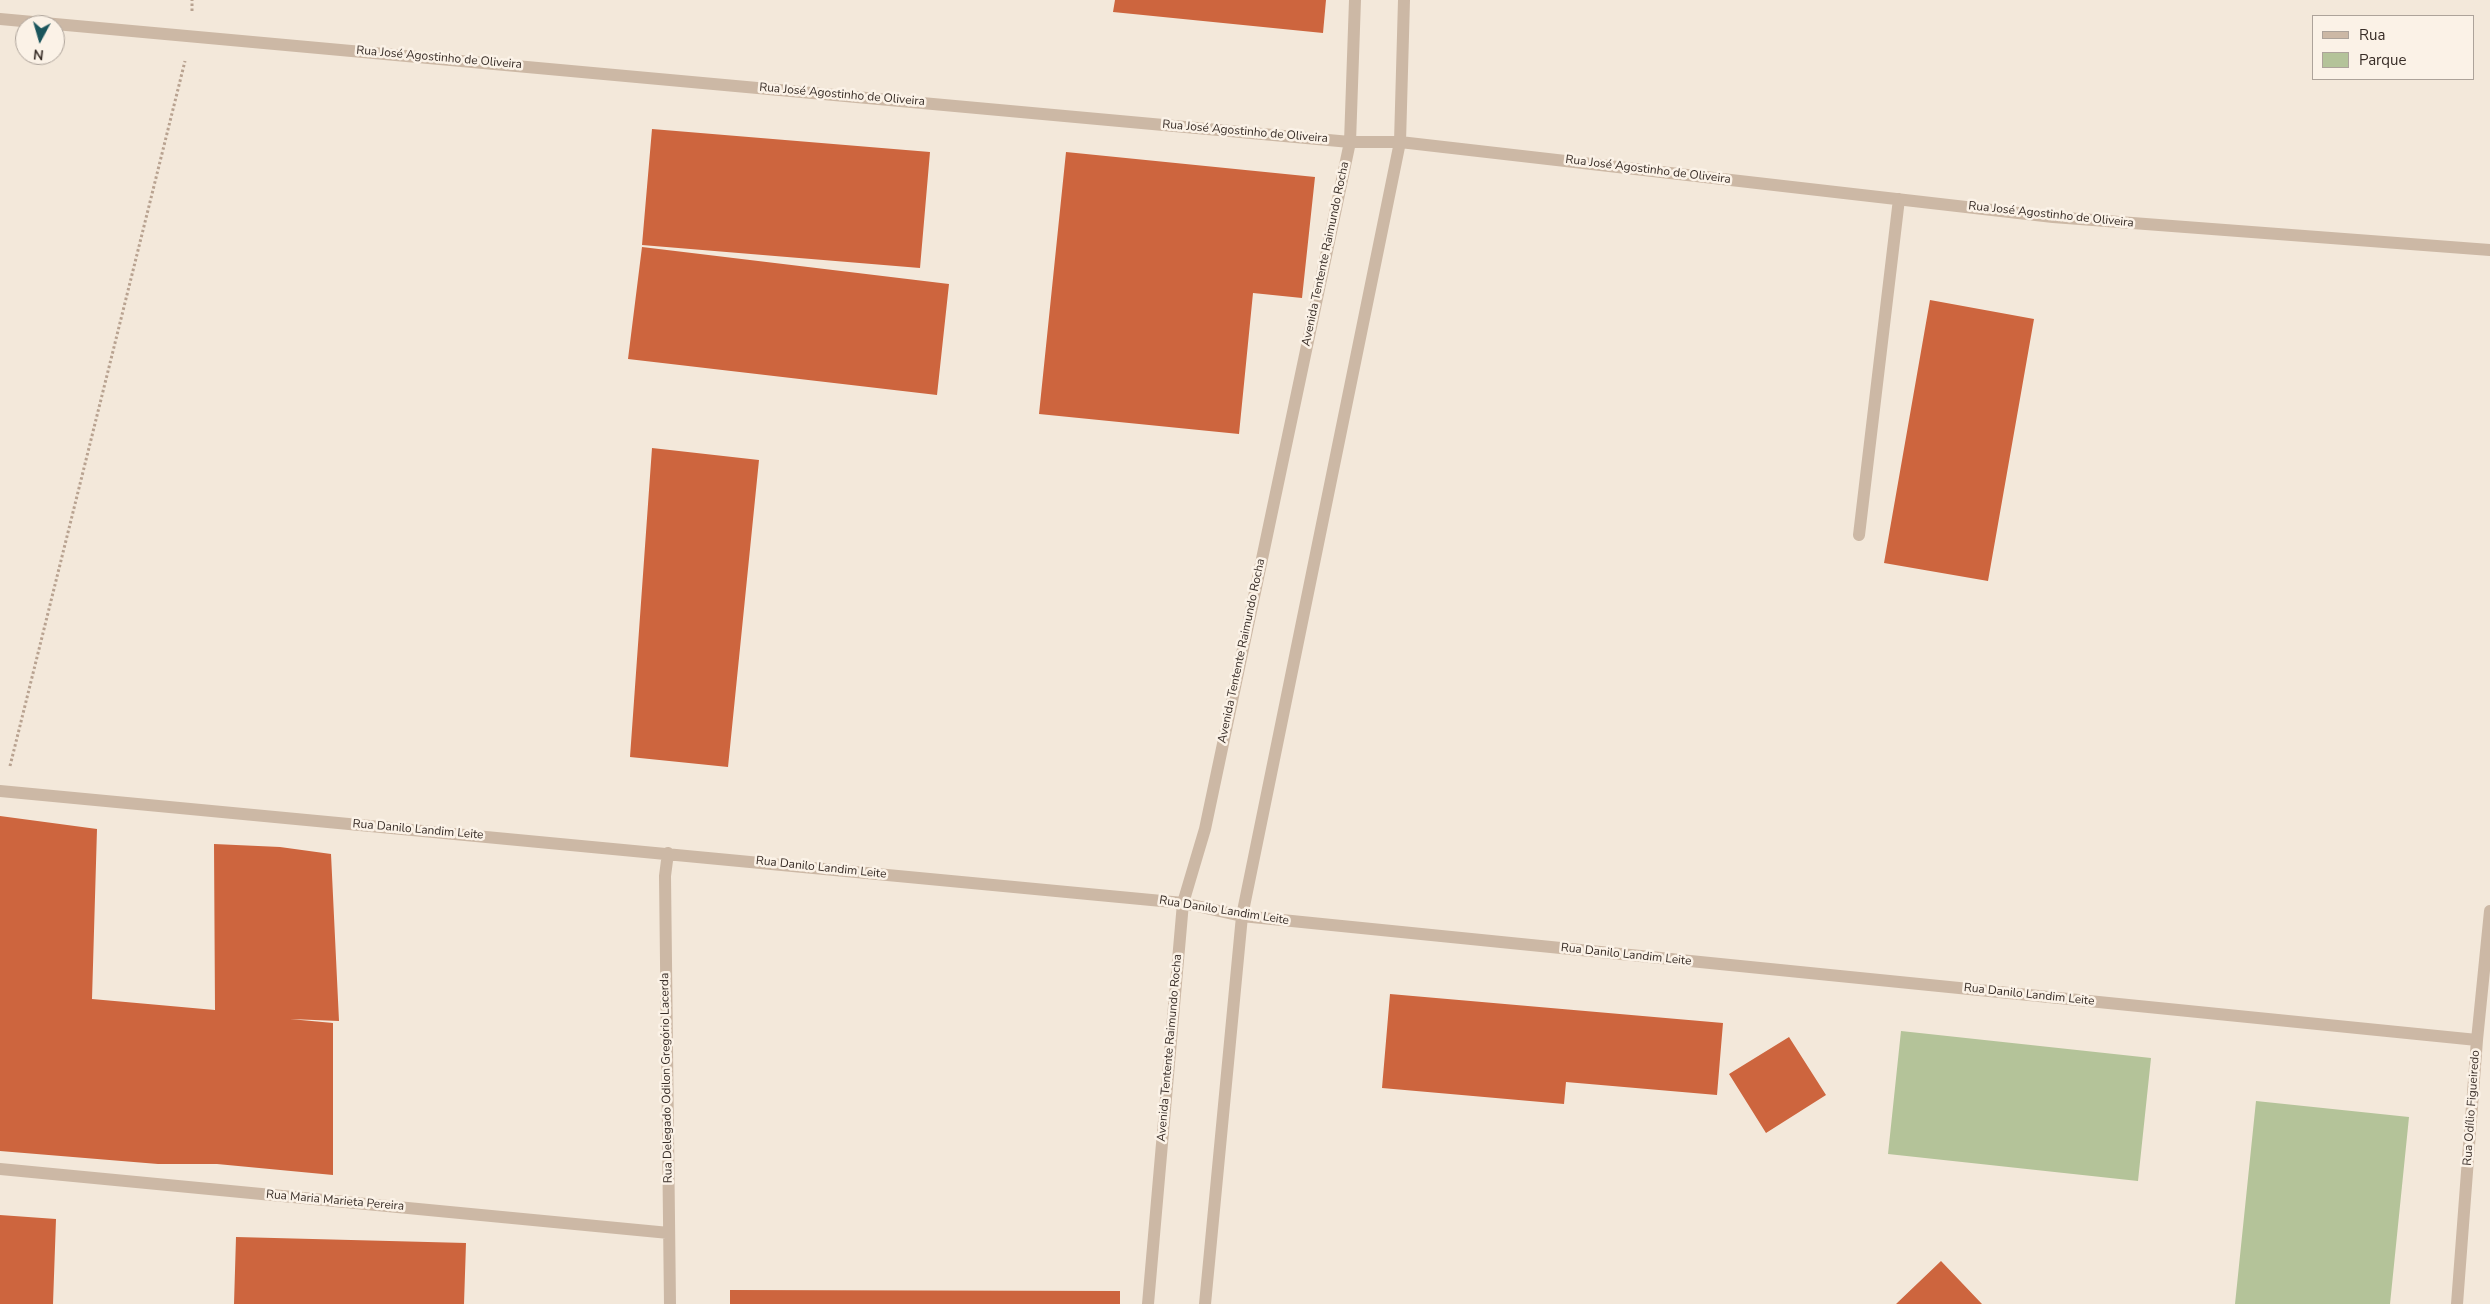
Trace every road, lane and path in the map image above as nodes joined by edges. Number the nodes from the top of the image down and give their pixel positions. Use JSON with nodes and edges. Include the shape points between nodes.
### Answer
{"nodes":[{"id":1,"x":192,"y":0,"type":"edge"},
{"id":2,"x":1355,"y":0,"type":"edge"},
{"id":3,"x":1404,"y":0,"type":"edge"},
{"id":4,"x":0,"y":19,"type":"edge"},
{"id":5,"x":192,"y":35,"type":"junction"},
{"id":6,"x":1350,"y":142,"type":"junction"},
{"id":7,"x":1400,"y":142,"type":"junction"},
{"id":8,"x":1900,"y":199,"type":"junction"},
{"id":9,"x":2490,"y":250,"type":"edge"},
{"id":10,"x":1859,"y":535,"type":"dead end"},
{"id":11,"x":2,"y":791,"type":"edge"},
{"id":12,"x":668,"y":853,"type":"junction"},
{"id":13,"x":1183,"y":903,"type":"junction"},
{"id":14,"x":2490,"y":911,"type":"edge"},
{"id":15,"x":1242,"y":916,"type":"junction"},
{"id":16,"x":2477,"y":1040,"type":"junction"},
{"id":17,"x":0,"y":1169,"type":"edge"},
{"id":18,"x":669,"y":1233,"type":"junction"},
{"id":19,"x":670,"y":1304,"type":"edge"},
{"id":20,"x":1148,"y":1304,"type":"edge"},
{"id":21,"x":1205,"y":1304,"type":"edge"},
{"id":22,"x":2457,"y":1304,"type":"edge"}],
"edges":[{"from":1,"to":5,"type":"path"},
{"from":2,"to":6,"type":"street","name":"Avenida Tentente Raimundo Rocha"},
{"from":3,"to":7,"type":"street"},
{"from":4,"to":5,"type":"street","name":"Rua José Agostinho de Oliveira"},
{"from":5,"to":6,"type":"street","name":"Rua José Agostinho de Oliveira"},
{"from":5,"to":11,"type":"path"},
{"from":6,"to":7,"type":"street","name":"Rua José Agostinho de Oliveira"},
{"from":6,"to":13,"type":"street","name":"Avenida Tentente Raimundo Rocha","via":[[1205,829]]},
{"from":7,"to":8,"type":"street","name":"Rua José Agostinho de Oliveira"},
{"from":7,"to":15,"type":"street"},
{"from":8,"to":9,"type":"street","name":"Rua José Agostinho de Oliveira","via":[[2053,217]]},
{"from":8,"to":10,"type":"street"},
{"from":11,"to":12,"type":"street","name":"Rua Danilo Landim Leite"},
{"from":12,"to":13,"type":"street","name":"Rua Danilo Landim Leite"},
{"from":12,"to":18,"type":"street","name":"Rua Delegado Odilon Gregório Lacerda","via":[[665,876]]},
{"from":13,"to":15,"type":"street","name":"Rua Danilo Landim Leite"},
{"from":13,"to":20,"type":"street","name":"Avenida Tentente Raimundo Rocha"},
{"from":14,"to":16,"type":"street","name":"Rua Odílio Figueiredo"},
{"from":15,"to":16,"type":"street","name":"Rua Danilo Landim Leite"},
{"from":15,"to":21,"type":"street"},
{"from":16,"to":22,"type":"street","name":"Rua Odílio Figueiredo"},
{"from":17,"to":18,"type":"street","name":"Rua Maria Marieta Pereira"},
{"from":18,"to":19,"type":"street","name":"Rua Delegado Odilon Gregório Lacerda"}]}
